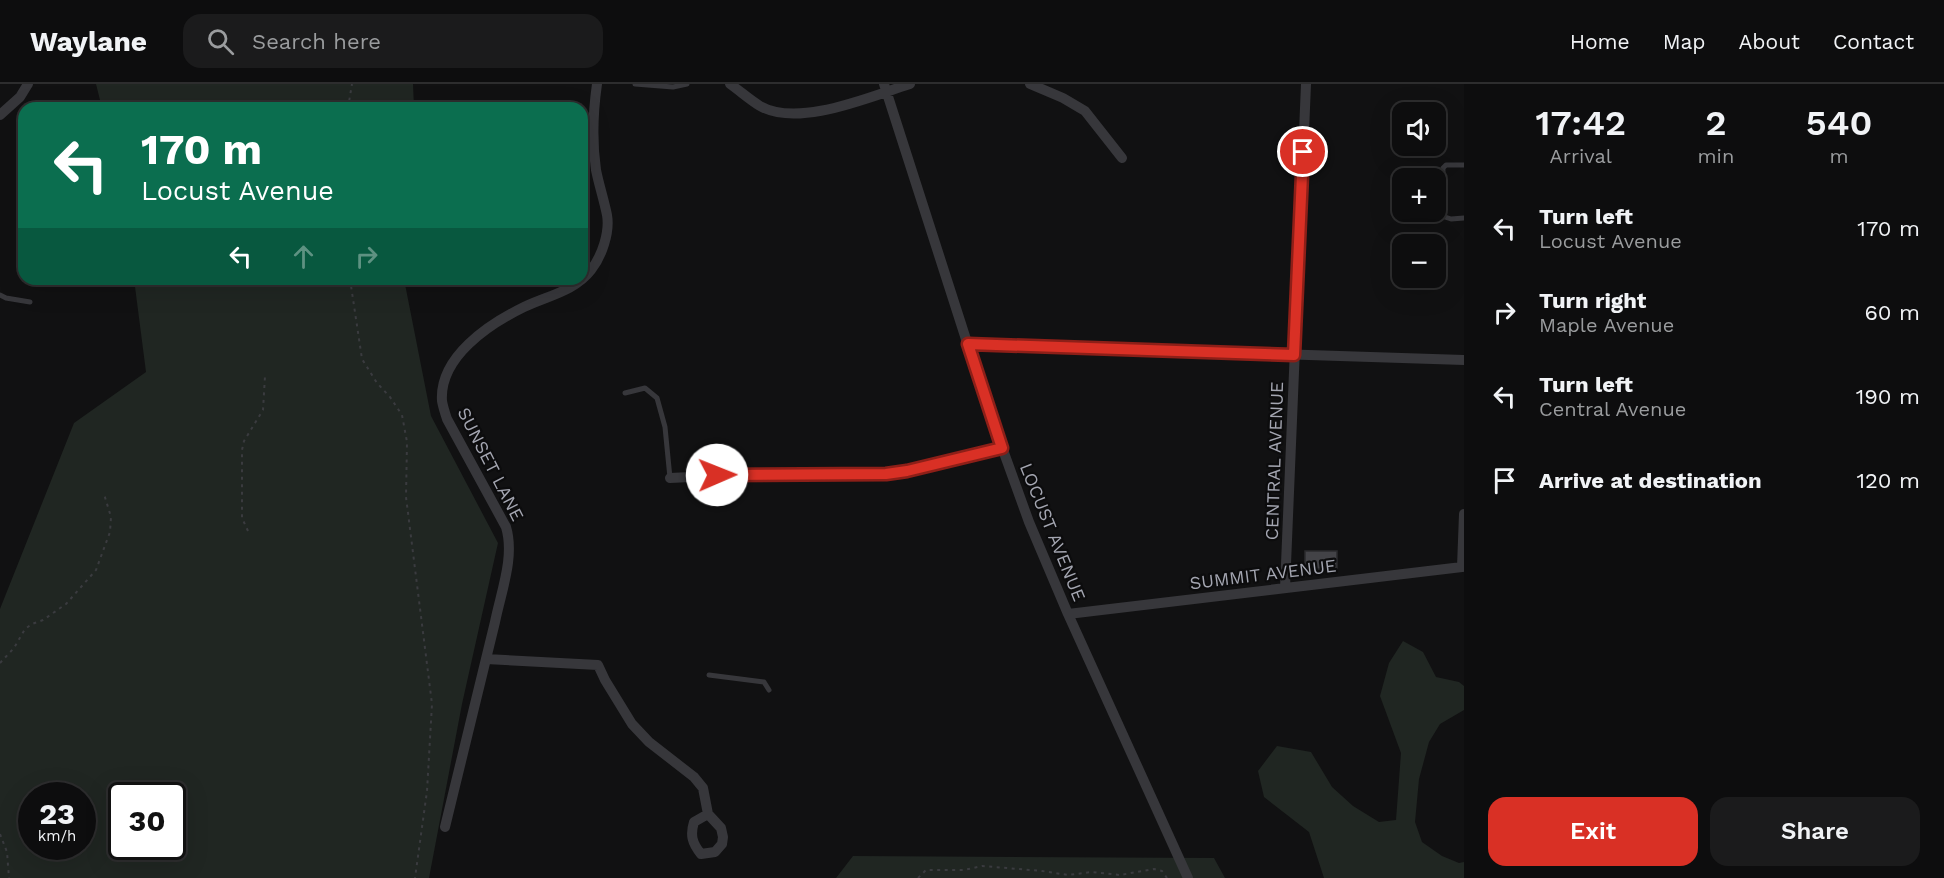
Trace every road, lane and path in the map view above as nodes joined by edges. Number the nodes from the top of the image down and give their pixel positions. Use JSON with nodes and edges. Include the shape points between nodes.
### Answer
{"nodes":[{"id":1,"x":28,"y":84,"type":"edge"},
{"id":2,"x":352,"y":84,"type":"edge"},
{"id":3,"x":597,"y":84,"type":"edge"},
{"id":4,"x":635,"y":84,"type":"edge"},
{"id":5,"x":687,"y":84,"type":"edge"},
{"id":6,"x":730,"y":84,"type":"edge"},
{"id":7,"x":910,"y":84,"type":"edge"},
{"id":8,"x":1030,"y":84,"type":"edge"},
{"id":9,"x":1306,"y":84,"type":"edge"},
{"id":10,"x":885,"y":88,"type":"edge"},
{"id":11,"x":349,"y":102,"type":"edge"},
{"id":12,"x":0,"y":115,"type":"edge"},
{"id":13,"x":1122,"y":158,"type":"dead end"},
{"id":14,"x":1464,"y":165,"type":"edge"},
{"id":15,"x":1464,"y":218,"type":"edge"},
{"id":16,"x":588,"y":273,"type":"edge"},
{"id":17,"x":351,"y":285,"type":"edge"},
{"id":18,"x":573,"y":285,"type":"edge"},
{"id":19,"x":0,"y":294,"type":"edge"},
{"id":20,"x":30,"y":302,"type":"dead end"},
{"id":21,"x":968,"y":344,"type":"junction"},
{"id":22,"x":1294,"y":355,"type":"junction"},
{"id":23,"x":1464,"y":360,"type":"edge"},
{"id":24,"x":265,"y":376,"type":"dead end"},
{"id":25,"x":625,"y":393,"type":"dead end"},
{"id":26,"x":1002,"y":448,"type":"junction"},
{"id":27,"x":670,"y":478,"type":"joint"},
{"id":28,"x":104,"y":494,"type":"dead end"},
{"id":29,"x":1464,"y":514,"type":"edge"},
{"id":30,"x":248,"y":531,"type":"dead end"},
{"id":31,"x":1285,"y":588,"type":"junction"},
{"id":32,"x":1068,"y":614,"type":"junction"},
{"id":33,"x":486,"y":659,"type":"junction"},
{"id":34,"x":0,"y":663,"type":"edge"},
{"id":35,"x":709,"y":675,"type":"dead end"},
{"id":36,"x":769,"y":690,"type":"dead end"},
{"id":37,"x":708,"y":814,"type":"dead end"},
{"id":38,"x":445,"y":827,"type":"dead end"},
{"id":39,"x":0,"y":834,"type":"edge"},
{"id":40,"x":9,"y":878,"type":"edge"},
{"id":41,"x":415,"y":878,"type":"edge"},
{"id":42,"x":918,"y":878,"type":"edge"},
{"id":43,"x":1167,"y":878,"type":"edge"},
{"id":44,"x":1188,"y":878,"type":"edge"}],
"edges":[{"from":1,"to":12,"type":"street"},
{"from":2,"to":11,"type":"path"},
{"from":3,"to":16,"type":"street","name":"SUNSET LANE","via":[[593,132],[596,170],[608,218],[600,257]]},
{"from":4,"to":5,"type":"lane"},
{"from":6,"to":10,"type":"street","via":[[762,107],[785,114],[804,114],[846,104]]},
{"from":7,"to":10,"type":"street"},
{"from":8,"to":13,"type":"street","via":[[1085,111]]},
{"from":9,"to":22,"type":"street","name":"CENTRAL AVENUE"},
{"from":10,"to":21,"type":"street","name":"LOCUST AVENUE"},
{"from":14,"to":15,"type":"lane","via":[[1443,168],[1442,210],[1445,217]]},
{"from":17,"to":41,"type":"path","via":[[362,358],[402,415],[407,442],[406,497],[432,704],[427,790]]},
{"from":18,"to":33,"type":"street","name":"SUNSET LANE","via":[[525,306],[476,337],[463,349],[443,387],[447,419],[509,536],[509,556]]},
{"from":19,"to":20,"type":"lane"},
{"from":21,"to":22,"type":"street"},
{"from":21,"to":26,"type":"street","name":"LOCUST AVENUE"},
{"from":22,"to":23,"type":"street"},
{"from":22,"to":31,"type":"street","name":"CENTRAL AVENUE"},
{"from":24,"to":30,"type":"path","via":[[263,410],[242,450],[242,518]]},
{"from":25,"to":27,"type":"lane","via":[[645,388],[657,398],[665,427]]},
{"from":26,"to":27,"type":"street","via":[[886,474]]},
{"from":26,"to":32,"type":"street","name":"LOCUST AVENUE"},
{"from":28,"to":34,"type":"path","via":[[111,517],[110,532],[96,570],[66,604],[25,629]]},
{"from":29,"to":31,"type":"street","name":"SUMMIT AVENUE","via":[[1461,567]]},
{"from":31,"to":32,"type":"street","name":"SUMMIT AVENUE"},
{"from":32,"to":44,"type":"street","name":"LOCUST AVENUE"},
{"from":33,"to":37,"type":"street","via":[[598,664],[632,724],[699,782]]},
{"from":33,"to":38,"type":"street","name":"SUNSET LANE"},
{"from":35,"to":36,"type":"lane","via":[[764,682]]},
{"from":39,"to":40,"type":"path","via":[[7,852]]},
{"from":42,"to":43,"type":"path","via":[[926,870],[982,866],[1068,875],[1128,875],[1154,869]]}]}
